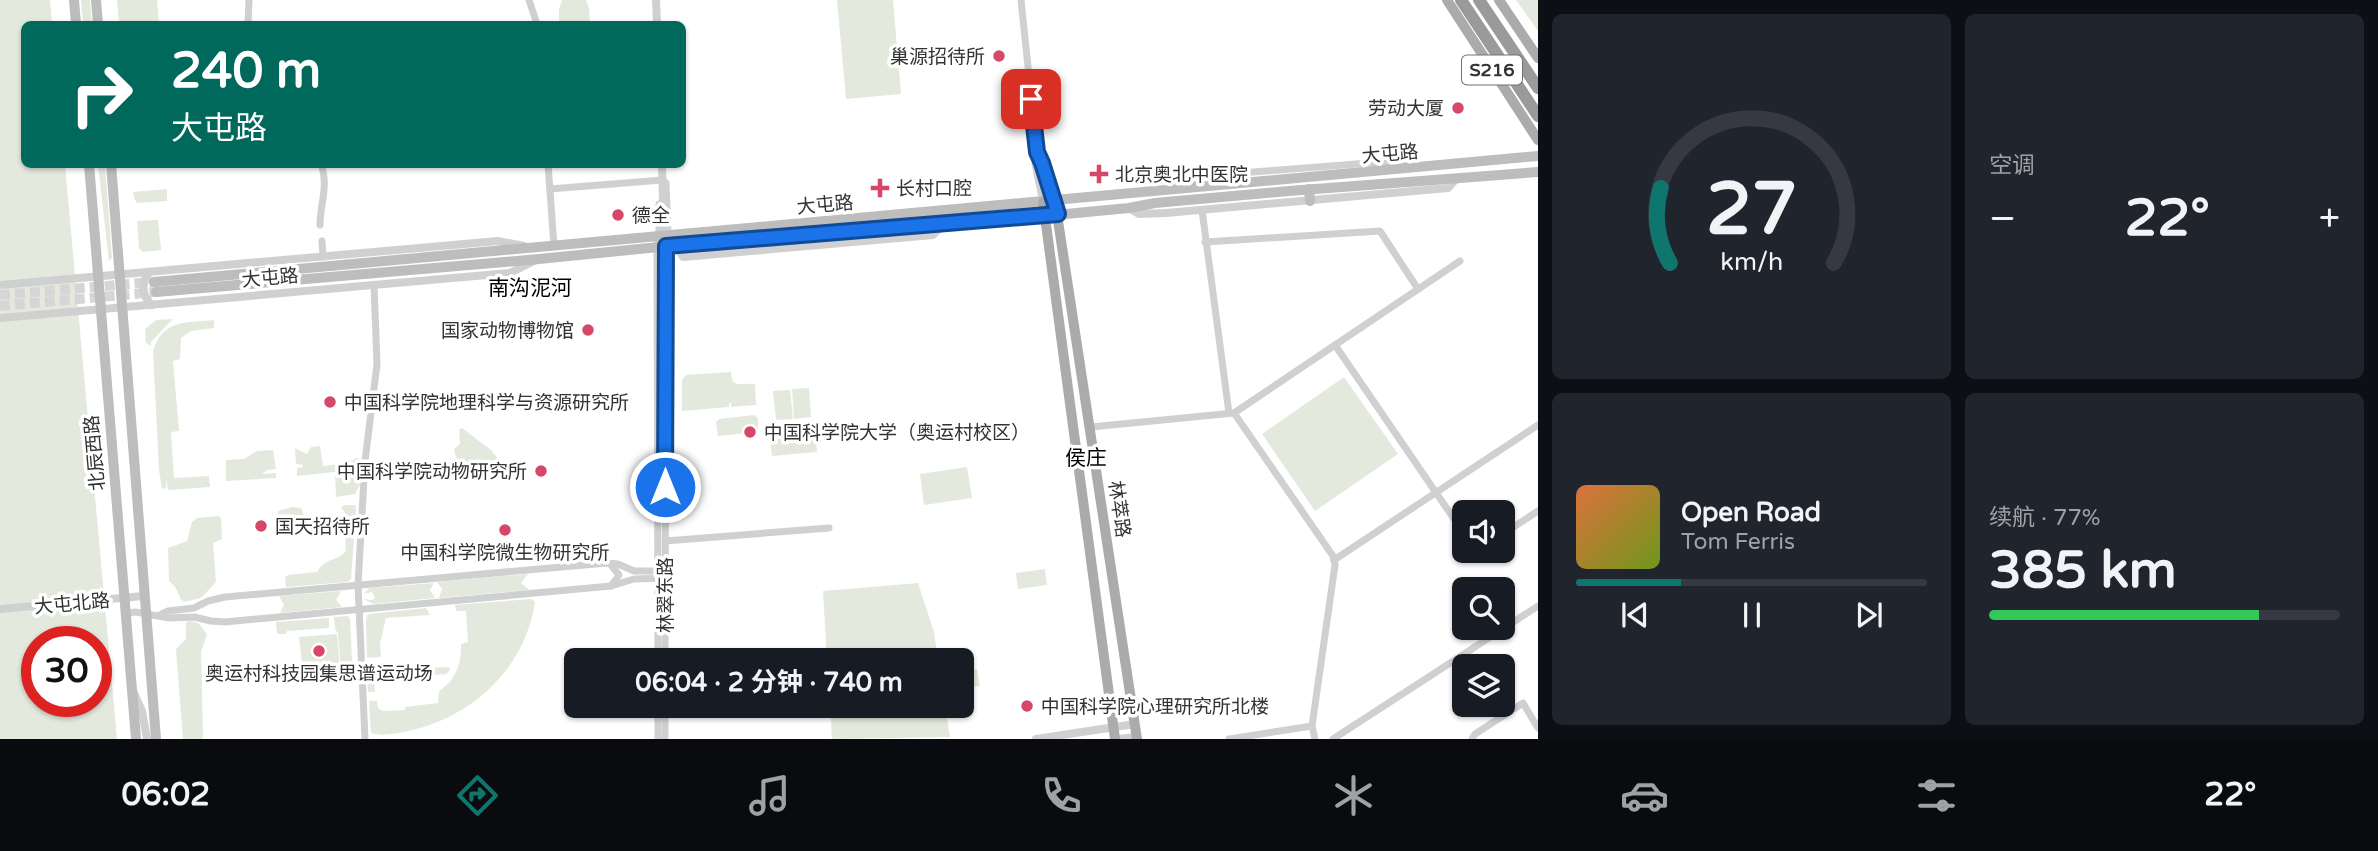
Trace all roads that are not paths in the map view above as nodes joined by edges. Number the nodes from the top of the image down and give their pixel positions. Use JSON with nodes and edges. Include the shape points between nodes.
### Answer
{"nodes":[{"id":1,"x":74,"y":0,"type":"edge"},
{"id":2,"x":96,"y":0,"type":"edge"},
{"id":3,"x":249,"y":0,"type":"edge"},
{"id":4,"x":528,"y":0,"type":"edge"},
{"id":5,"x":656,"y":0,"type":"edge"},
{"id":6,"x":1021,"y":0,"type":"edge"},
{"id":7,"x":1447,"y":0,"type":"edge"},
{"id":8,"x":1461,"y":0,"type":"edge"},
{"id":9,"x":1479,"y":0,"type":"edge"},
{"id":10,"x":1499,"y":0,"type":"edge"},
{"id":11,"x":76,"y":21,"type":"edge"},
{"id":12,"x":99,"y":21,"type":"edge"},
{"id":13,"x":248,"y":21,"type":"edge"},
{"id":14,"x":536,"y":21,"type":"edge"},
{"id":15,"x":657,"y":21,"type":"edge"},
{"id":16,"x":1538,"y":58,"type":"edge"},
{"id":17,"x":1538,"y":88,"type":"edge"},
{"id":18,"x":1538,"y":116,"type":"edge"},
{"id":19,"x":1536,"y":133,"type":"edge"},
{"id":20,"x":1037,"y":152,"type":"junction"},
{"id":21,"x":1533,"y":156,"type":"edge"},
{"id":22,"x":89,"y":168,"type":"edge"},
{"id":23,"x":111,"y":168,"type":"edge"},
{"id":24,"x":322,"y":168,"type":"edge"},
{"id":25,"x":548,"y":168,"type":"edge"},
{"id":26,"x":662,"y":168,"type":"edge"},
{"id":27,"x":662,"y":168,"type":"edge"},
{"id":28,"x":1537,"y":172,"type":"edge"},
{"id":29,"x":1457,"y":178,"type":"junction"},
{"id":30,"x":660,"y":180,"type":"junction"},
{"id":31,"x":550,"y":189,"type":"junction"},
{"id":32,"x":1309,"y":189,"type":"junction"},
{"id":33,"x":1055,"y":201,"type":"junction"},
{"id":34,"x":1310,"y":201,"type":"junction"},
{"id":35,"x":1043,"y":202,"type":"junction"},
{"id":36,"x":1129,"y":208,"type":"junction"},
{"id":37,"x":1202,"y":210,"type":"junction"},
{"id":38,"x":1058,"y":214,"type":"junction"},
{"id":39,"x":1045,"y":216,"type":"junction"},
{"id":40,"x":320,"y":225,"type":"dead end"},
{"id":41,"x":1061,"y":237,"type":"junction"},
{"id":42,"x":1048,"y":238,"type":"junction"},
{"id":43,"x":322,"y":241,"type":"dead end"},
{"id":44,"x":664,"y":241,"type":"junction"},
{"id":45,"x":1205,"y":242,"type":"junction"},
{"id":46,"x":554,"y":246,"type":"junction"},
{"id":47,"x":534,"y":247,"type":"junction"},
{"id":48,"x":323,"y":257,"type":"junction"},
{"id":49,"x":539,"y":259,"type":"junction"},
{"id":50,"x":1460,"y":261,"type":"dead end"},
{"id":51,"x":120,"y":275,"type":"junction"},
{"id":52,"x":97,"y":277,"type":"junction"},
{"id":53,"x":153,"y":282,"type":"junction"},
{"id":54,"x":0,"y":285,"type":"edge"},
{"id":55,"x":374,"y":285,"type":"junction"},
{"id":56,"x":1418,"y":289,"type":"junction"},
{"id":57,"x":152,"y":305,"type":"junction"},
{"id":58,"x":122,"y":307,"type":"junction"},
{"id":59,"x":99,"y":309,"type":"junction"},
{"id":60,"x":0,"y":318,"type":"edge"},
{"id":61,"x":1335,"y":345,"type":"junction"},
{"id":62,"x":1232,"y":413,"type":"junction"},
{"id":63,"x":1538,"y":425,"type":"edge"},
{"id":64,"x":1090,"y":427,"type":"junction"},
{"id":65,"x":1437,"y":492,"type":"junction"},
{"id":66,"x":1538,"y":511,"type":"edge"},
{"id":67,"x":1452,"y":515,"type":"edge"},
{"id":68,"x":1515,"y":526,"type":"edge"},
{"id":69,"x":829,"y":528,"type":"dead end"},
{"id":70,"x":665,"y":541,"type":"junction"},
{"id":71,"x":1334,"y":560,"type":"junction"},
{"id":72,"x":610,"y":564,"type":"junction"},
{"id":73,"x":662,"y":574,"type":"junction"},
{"id":74,"x":358,"y":585,"type":"junction"},
{"id":75,"x":611,"y":586,"type":"junction"},
{"id":76,"x":143,"y":596,"type":"junction"},
{"id":77,"x":124,"y":598,"type":"junction"},
{"id":78,"x":204,"y":603,"type":"junction"},
{"id":79,"x":1538,"y":606,"type":"edge"},
{"id":80,"x":0,"y":609,"type":"edge"},
{"id":81,"x":358,"y":609,"type":"junction"},
{"id":82,"x":125,"y":613,"type":"junction"},
{"id":83,"x":145,"y":614,"type":"junction"},
{"id":84,"x":160,"y":615,"type":"junction"},
{"id":85,"x":205,"y":620,"type":"junction"},
{"id":86,"x":659,"y":648,"type":"edge"},
{"id":87,"x":665,"y":648,"type":"edge"},
{"id":88,"x":132,"y":687,"type":"junction"},
{"id":89,"x":1131,"y":698,"type":"junction"},
{"id":90,"x":1110,"y":701,"type":"junction"},
{"id":91,"x":658,"y":718,"type":"edge"},
{"id":92,"x":665,"y":718,"type":"edge"},
{"id":93,"x":1135,"y":724,"type":"junction"},
{"id":94,"x":1312,"y":726,"type":"junction"},
{"id":95,"x":1538,"y":728,"type":"edge"},
{"id":96,"x":1116,"y":735,"type":"edge"},
{"id":97,"x":1137,"y":738,"type":"edge"},
{"id":98,"x":136,"y":739,"type":"edge"},
{"id":99,"x":147,"y":739,"type":"edge"},
{"id":100,"x":156,"y":739,"type":"edge"},
{"id":101,"x":365,"y":739,"type":"edge"},
{"id":102,"x":658,"y":739,"type":"edge"},
{"id":103,"x":665,"y":739,"type":"edge"},
{"id":104,"x":1036,"y":739,"type":"edge"},
{"id":105,"x":1229,"y":739,"type":"edge"},
{"id":106,"x":1315,"y":739,"type":"edge"},
{"id":107,"x":1333,"y":739,"type":"edge"},
{"id":108,"x":1472,"y":739,"type":"edge"}],
"edges":[{"from":1,"to":11,"type":"main road"},
{"from":2,"to":12,"type":"main road"},
{"from":3,"to":13,"type":"street"},
{"from":4,"to":14,"type":"street"},
{"from":5,"to":15,"type":"street"},
{"from":6,"to":20,"type":"street"},
{"from":7,"to":19,"type":"main road","number":"S216"},
{"from":8,"to":18,"type":"highway"},
{"from":9,"to":17,"type":"highway"},
{"from":10,"to":16,"type":"main road","number":"S216"},
{"from":20,"to":33,"type":"street"},
{"from":20,"to":35,"type":"street"},
{"from":21,"to":28,"type":"main road"},
{"from":21,"to":33,"type":"main road","name":"大屯路"},
{"from":22,"to":52,"type":"main road","name":"北辰西路"},
{"from":23,"to":51,"type":"main road","name":"北辰西路"},
{"from":24,"to":40,"type":"street","via":[[326,192]]},
{"from":25,"to":31,"type":"street"},
{"from":26,"to":30,"type":"street"},
{"from":27,"to":44,"type":"street"},
{"from":28,"to":29,"type":"main road","name":"大屯路"},
{"from":29,"to":32,"type":"main road","name":"大屯路"},
{"from":29,"to":34,"type":"street","via":[[1448,188]]},
{"from":30,"to":31,"type":"street"},
{"from":30,"to":44,"type":"street"},
{"from":31,"to":46,"type":"street"},
{"from":32,"to":34,"type":"main road"},
{"from":32,"to":36,"type":"main road","name":"大屯路"},
{"from":33,"to":35,"type":"main road","name":"大屯路"},
{"from":33,"to":38,"type":"main road","name":"林萃路"},
{"from":34,"to":37,"type":"street"},
{"from":35,"to":39,"type":"main road","name":"林萃路"},
{"from":35,"to":44,"type":"main road","name":"大屯路"},
{"from":36,"to":37,"type":"street","via":[[1139,214]]},
{"from":36,"to":38,"type":"main road","name":"大屯路"},
{"from":37,"to":45,"type":"street"},
{"from":38,"to":39,"type":"main road","name":"大屯路"},
{"from":38,"to":41,"type":"main road","name":"林萃路"},
{"from":39,"to":42,"type":"main road","name":"林萃路"},
{"from":39,"to":44,"type":"main road","name":"大屯路"},
{"from":41,"to":42,"type":"main road"},
{"from":41,"to":64,"type":"main road","name":"林萃路"},
{"from":42,"to":90,"type":"main road","name":"林萃路"},
{"from":43,"to":48,"type":"street"},
{"from":44,"to":46,"type":"main road","name":"大屯路"},
{"from":44,"to":49,"type":"main road","name":"大屯路"},
{"from":44,"to":70,"type":"street","name":"林翠东路"},
{"from":44,"to":73,"type":"street","name":"林翠东路"},
{"from":45,"to":56,"type":"street","via":[[1380,232]]},
{"from":45,"to":62,"type":"street"},
{"from":46,"to":47,"type":"main road","name":"大屯路"},
{"from":47,"to":48,"type":"street","name":"大屯路","via":[[498,241]]},
{"from":47,"to":53,"type":"main road","name":"大屯路"},
{"from":48,"to":53,"type":"street","name":"大屯路"},
{"from":49,"to":53,"type":"main road","name":"大屯路"},
{"from":49,"to":55,"type":"street","name":"大屯路","via":[[510,273]]},
{"from":50,"to":56,"type":"street"},
{"from":51,"to":52,"type":"street","name":"大屯路"},
{"from":51,"to":53,"type":"street","name":"大屯路"},
{"from":51,"to":58,"type":"main road","name":"北辰西路"},
{"from":52,"to":54,"type":"street","name":"大屯路"},
{"from":52,"to":59,"type":"main road","name":"北辰西路"},
{"from":53,"to":57,"type":"street","via":[[143,281],[145,298]]},
{"from":55,"to":57,"type":"street","name":"大屯路"},
{"from":55,"to":74,"type":"street","via":[[377,364],[365,461]]},
{"from":56,"to":61,"type":"street"},
{"from":57,"to":58,"type":"street","name":"大屯路"},
{"from":58,"to":59,"type":"street","name":"大屯路"},
{"from":58,"to":76,"type":"main road","name":"北辰西路"},
{"from":59,"to":60,"type":"street","name":"大屯路"},
{"from":59,"to":77,"type":"main road","name":"北辰西路"},
{"from":61,"to":62,"type":"street"},
{"from":61,"to":65,"type":"street"},
{"from":62,"to":64,"type":"street"},
{"from":62,"to":71,"type":"street"},
{"from":63,"to":65,"type":"street"},
{"from":64,"to":89,"type":"main road","name":"林萃路"},
{"from":65,"to":67,"type":"street"},
{"from":65,"to":71,"type":"street"},
{"from":66,"to":68,"type":"street"},
{"from":69,"to":70,"type":"street"},
{"from":70,"to":73,"type":"street","name":"林翠东路"},
{"from":71,"to":94,"type":"street"},
{"from":72,"to":73,"type":"street"},
{"from":72,"to":74,"type":"street"},
{"from":72,"to":75,"type":"street","via":[[619,575]]},
{"from":73,"to":75,"type":"street"},
{"from":73,"to":86,"type":"street","name":"林翠东路"},
{"from":73,"to":87,"type":"street","name":"林翠东路"},
{"from":74,"to":78,"type":"street","via":[[225,597]]},
{"from":74,"to":81,"type":"street"},
{"from":75,"to":81,"type":"street"},
{"from":76,"to":77,"type":"street","name":"大屯北路"},
{"from":76,"to":83,"type":"main road","name":"北辰西路"},
{"from":77,"to":80,"type":"street","name":"大屯北路"},
{"from":77,"to":82,"type":"main road","name":"北辰西路"},
{"from":78,"to":84,"type":"street"},
{"from":78,"to":85,"type":"street"},
{"from":79,"to":107,"type":"street"},
{"from":81,"to":85,"type":"street"},
{"from":81,"to":101,"type":"street"},
{"from":82,"to":83,"type":"street"},
{"from":82,"to":88,"type":"main road","name":"北辰西路"},
{"from":83,"to":84,"type":"street"},
{"from":83,"to":100,"type":"main road","name":"北辰西路"},
{"from":84,"to":85,"type":"street"},
{"from":88,"to":98,"type":"main road","name":"北辰西路"},
{"from":88,"to":99,"type":"street"},
{"from":89,"to":90,"type":"main road"},
{"from":89,"to":93,"type":"main road","name":"林萃路"},
{"from":90,"to":96,"type":"main road","name":"林萃路"},
{"from":91,"to":102,"type":"street"},
{"from":92,"to":103,"type":"street"},
{"from":93,"to":96,"type":"street"},
{"from":93,"to":97,"type":"main road","name":"林萃路"},
{"from":94,"to":105,"type":"street"},
{"from":94,"to":106,"type":"street"},
{"from":95,"to":108,"type":"street","via":[[1523,703]]},
{"from":96,"to":97,"type":"street"},
{"from":96,"to":104,"type":"street"}]}
